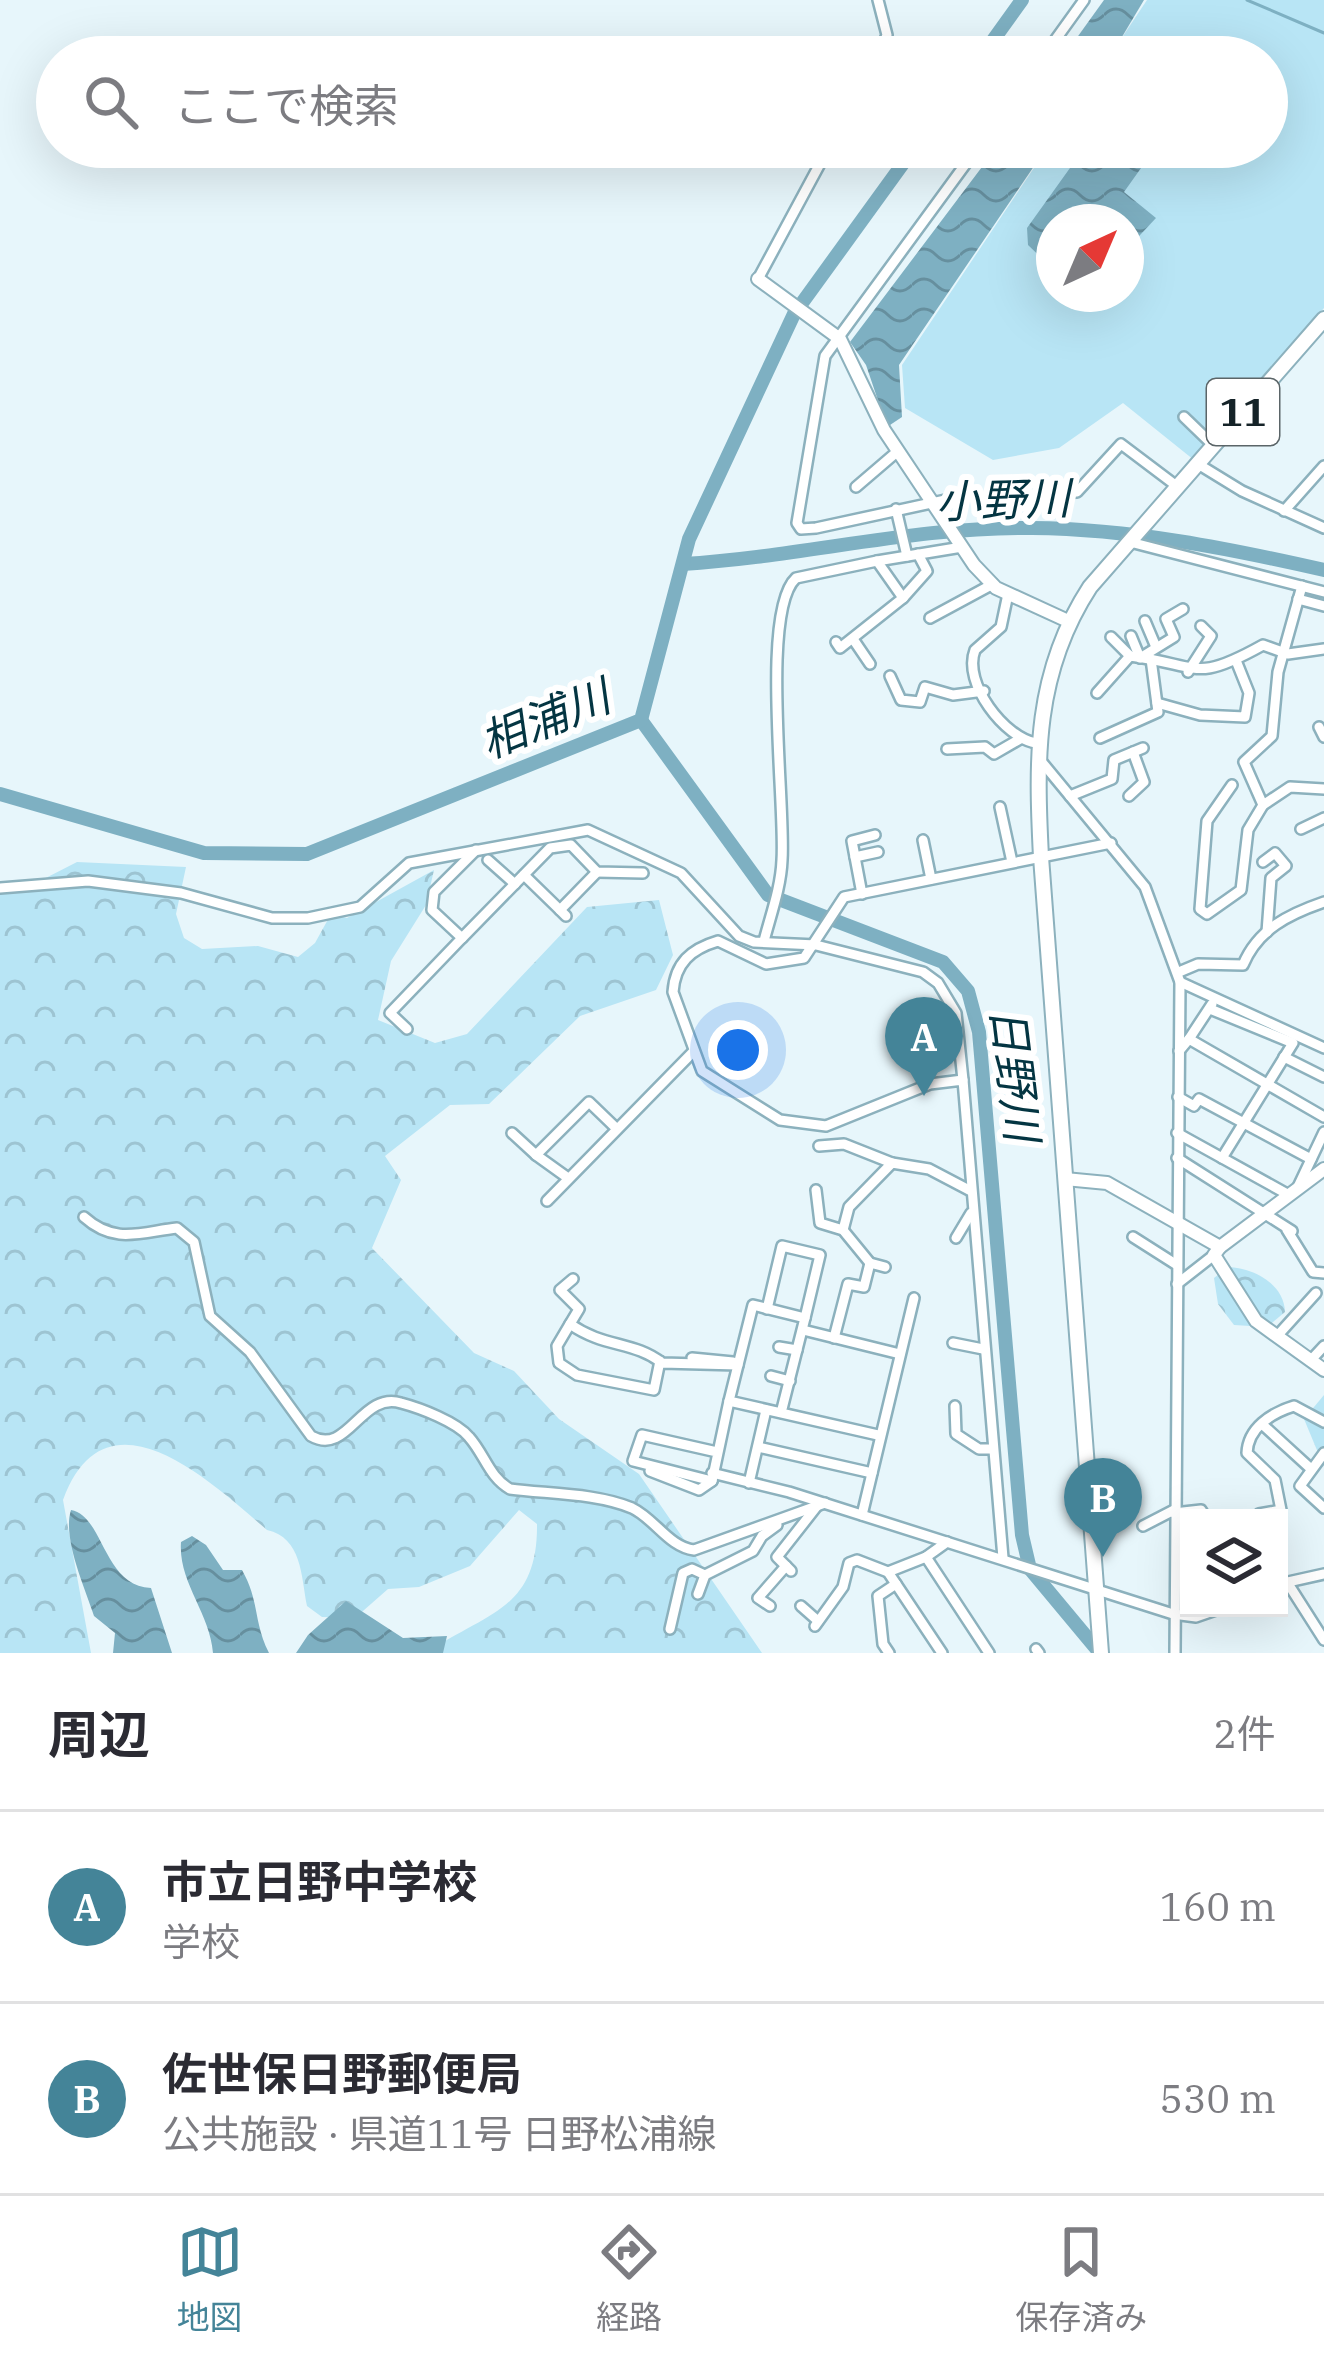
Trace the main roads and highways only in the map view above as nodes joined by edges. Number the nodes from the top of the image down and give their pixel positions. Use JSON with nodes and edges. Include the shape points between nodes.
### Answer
{"nodes":[{"id":1,"x":1324,"y":319,"type":"edge"},
{"id":2,"x":1102,"y":1653,"type":"edge"}],
"edges":[{"from":1,"to":2,"type":"main road","number":"11","via":[[1210,442],[1068,621],[1045,683],[1036,748],[1041,857]]}]}
